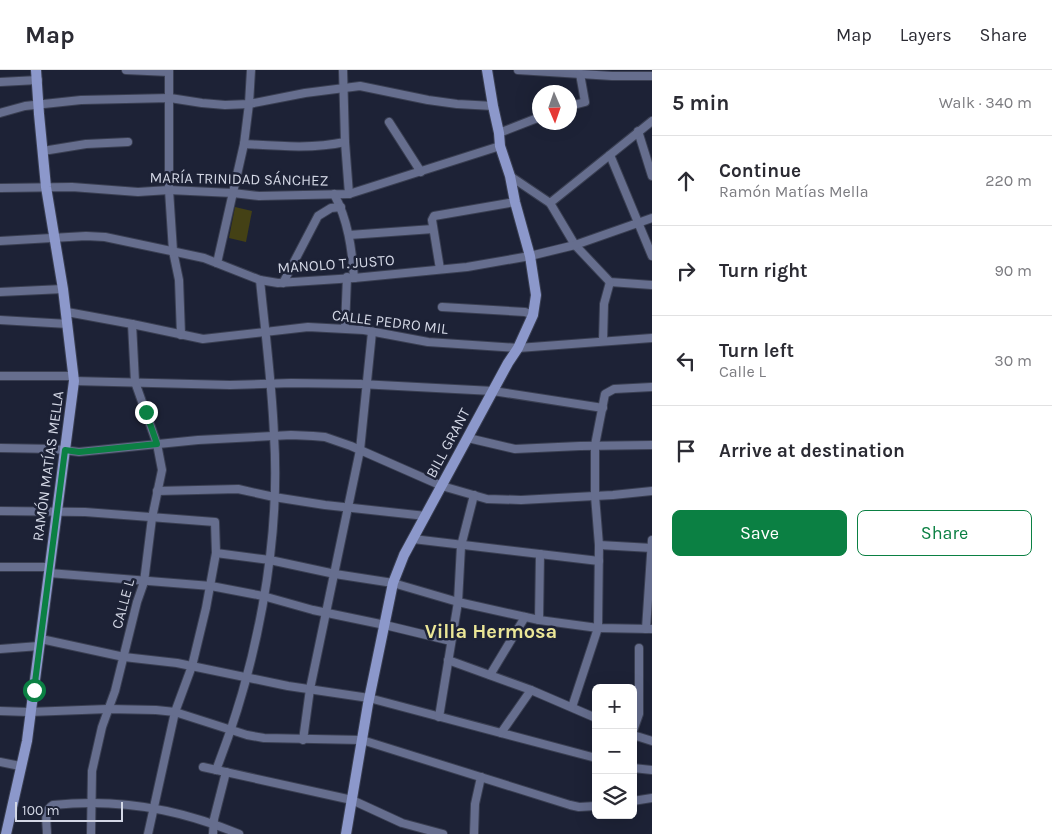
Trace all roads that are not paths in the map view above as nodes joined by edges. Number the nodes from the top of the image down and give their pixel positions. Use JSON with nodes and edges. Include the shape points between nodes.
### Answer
{"nodes":[{"id":1,"x":126,"y":70,"type":"edge"},
{"id":2,"x":251,"y":70,"type":"edge"},
{"id":3,"x":343,"y":70,"type":"edge"},
{"id":4,"x":487,"y":70,"type":"edge"},
{"id":5,"x":518,"y":70,"type":"edge"},
{"id":6,"x":169,"y":71,"type":"edge"},
{"id":7,"x":545,"y":71,"type":"edge"},
{"id":8,"x":612,"y":73,"type":"edge"},
{"id":9,"x":580,"y":74,"type":"junction"},
{"id":10,"x":37,"y":75,"type":"edge"},
{"id":11,"x":652,"y":76,"type":"edge"},
{"id":12,"x":0,"y":82,"type":"edge"},
{"id":13,"x":343,"y":87,"type":"junction"},
{"id":14,"x":170,"y":98,"type":"junction"},
{"id":15,"x":249,"y":104,"type":"junction"},
{"id":16,"x":577,"y":104,"type":"edge"},
{"id":17,"x":39,"y":105,"type":"junction"},
{"id":18,"x":493,"y":106,"type":"junction"},
{"id":19,"x":0,"y":113,"type":"edge"},
{"id":20,"x":532,"y":120,"type":"edge"},
{"id":21,"x":652,"y":121,"type":"edge"},
{"id":22,"x":389,"y":122,"type":"dead end"},
{"id":23,"x":638,"y":131,"type":"junction"},
{"id":24,"x":499,"y":133,"type":"junction"},
{"id":25,"x":128,"y":142,"type":"dead end"},
{"id":26,"x":345,"y":142,"type":"junction"},
{"id":27,"x":244,"y":144,"type":"junction"},
{"id":28,"x":500,"y":146,"type":"junction"},
{"id":29,"x":43,"y":151,"type":"junction"},
{"id":30,"x":610,"y":155,"type":"junction"},
{"id":31,"x":421,"y":172,"type":"junction"},
{"id":32,"x":510,"y":176,"type":"junction"},
{"id":33,"x":652,"y":176,"type":"edge"},
{"id":34,"x":46,"y":187,"type":"junction"},
{"id":35,"x":0,"y":188,"type":"edge"},
{"id":36,"x":169,"y":190,"type":"junction"},
{"id":37,"x":233,"y":193,"type":"junction"},
{"id":38,"x":334,"y":194,"type":"junction"},
{"id":39,"x":349,"y":194,"type":"junction"},
{"id":40,"x":515,"y":202,"type":"junction"},
{"id":41,"x":550,"y":203,"type":"junction"},
{"id":42,"x":342,"y":208,"type":"junction"},
{"id":43,"x":652,"y":218,"type":"edge"},
{"id":44,"x":638,"y":222,"type":"junction"},
{"id":45,"x":433,"y":229,"type":"junction"},
{"id":46,"x":349,"y":235,"type":"junction"},
{"id":47,"x":56,"y":238,"type":"junction"},
{"id":48,"x":0,"y":241,"type":"edge"},
{"id":49,"x":575,"y":245,"type":"junction"},
{"id":50,"x":173,"y":251,"type":"junction"},
{"id":51,"x":530,"y":256,"type":"junction"},
{"id":52,"x":652,"y":256,"type":"edge"},
{"id":53,"x":216,"y":263,"type":"junction"},
{"id":54,"x":440,"y":269,"type":"junction"},
{"id":55,"x":350,"y":278,"type":"junction"},
{"id":56,"x":260,"y":280,"type":"junction"},
{"id":57,"x":610,"y":282,"type":"junction"},
{"id":58,"x":283,"y":283,"type":"junction"},
{"id":59,"x":652,"y":285,"type":"edge"},
{"id":60,"x":64,"y":289,"type":"junction"},
{"id":61,"x":0,"y":292,"type":"edge"},
{"id":62,"x":442,"y":307,"type":"dead end"},
{"id":63,"x":67,"y":312,"type":"junction"},
{"id":64,"x":533,"y":315,"type":"junction"},
{"id":65,"x":0,"y":320,"type":"edge"},
{"id":66,"x":68,"y":324,"type":"junction"},
{"id":67,"x":132,"y":324,"type":"junction"},
{"id":68,"x":345,"y":328,"type":"junction"},
{"id":69,"x":372,"y":332,"type":"junction"},
{"id":70,"x":265,"y":333,"type":"junction"},
{"id":71,"x":181,"y":335,"type":"junction"},
{"id":72,"x":652,"y":338,"type":"edge"},
{"id":73,"x":603,"y":341,"type":"junction"},
{"id":74,"x":518,"y":348,"type":"junction"},
{"id":75,"x":0,"y":376,"type":"edge"},
{"id":76,"x":74,"y":378,"type":"junction"},
{"id":77,"x":135,"y":382,"type":"junction"},
{"id":78,"x":270,"y":384,"type":"junction"},
{"id":79,"x":367,"y":385,"type":"junction"},
{"id":80,"x":652,"y":387,"type":"edge"},
{"id":81,"x":493,"y":391,"type":"junction"},
{"id":82,"x":603,"y":408,"type":"junction"},
{"id":83,"x":275,"y":436,"type":"junction"},
{"id":84,"x":468,"y":438,"type":"junction"},
{"id":85,"x":157,"y":444,"type":"junction"},
{"id":86,"x":595,"y":445,"type":"junction"},
{"id":87,"x":652,"y":445,"type":"edge"},
{"id":88,"x":0,"y":448,"type":"edge"},
{"id":89,"x":65,"y":450,"type":"junction"},
{"id":90,"x":360,"y":450,"type":"junction"},
{"id":91,"x":442,"y":486,"type":"junction"},
{"id":92,"x":652,"y":490,"type":"edge"},
{"id":93,"x":157,"y":491,"type":"junction"},
{"id":94,"x":474,"y":495,"type":"junction"},
{"id":95,"x":595,"y":496,"type":"junction"},
{"id":96,"x":274,"y":497,"type":"junction"},
{"id":97,"x":349,"y":508,"type":"junction"},
{"id":98,"x":0,"y":511,"type":"edge"},
{"id":99,"x":56,"y":511,"type":"junction"},
{"id":100,"x":426,"y":516,"type":"junction"},
{"id":101,"x":152,"y":518,"type":"junction"},
{"id":102,"x":413,"y":539,"type":"junction"},
{"id":103,"x":599,"y":545,"type":"junction"},
{"id":104,"x":652,"y":545,"type":"edge"},
{"id":105,"x":462,"y":546,"type":"junction"},
{"id":106,"x":216,"y":553,"type":"junction"},
{"id":107,"x":540,"y":554,"type":"junction"},
{"id":108,"x":270,"y":560,"type":"junction"},
{"id":109,"x":599,"y":561,"type":"junction"},
{"id":110,"x":0,"y":567,"type":"edge"},
{"id":111,"x":49,"y":570,"type":"junction"},
{"id":112,"x":335,"y":574,"type":"junction"},
{"id":113,"x":144,"y":582,"type":"junction"},
{"id":114,"x":393,"y":583,"type":"junction"},
{"id":115,"x":211,"y":586,"type":"junction"},
{"id":116,"x":263,"y":596,"type":"junction"},
{"id":117,"x":458,"y":602,"type":"junction"},
{"id":118,"x":327,"y":613,"type":"junction"},
{"id":119,"x":524,"y":617,"type":"junction"},
{"id":120,"x":539,"y":620,"type":"junction"},
{"id":121,"x":385,"y":625,"type":"junction"},
{"id":122,"x":598,"y":628,"type":"junction"},
{"id":123,"x":649,"y":629,"type":"edge"},
{"id":124,"x":451,"y":641,"type":"junction"},
{"id":125,"x":40,"y":643,"type":"junction"},
{"id":126,"x":0,"y":648,"type":"edge"},
{"id":127,"x":639,"y":648,"type":"dead end"},
{"id":128,"x":124,"y":657,"type":"junction"},
{"id":129,"x":448,"y":660,"type":"junction"},
{"id":130,"x":192,"y":666,"type":"junction"},
{"id":131,"x":490,"y":675,"type":"junction"},
{"id":132,"x":247,"y":678,"type":"junction"},
{"id":133,"x":310,"y":689,"type":"junction"},
{"id":134,"x":531,"y":690,"type":"junction"},
{"id":135,"x":369,"y":698,"type":"junction"},
{"id":136,"x":572,"y":707,"type":"junction"},
{"id":137,"x":108,"y":709,"type":"junction"},
{"id":138,"x":0,"y":711,"type":"edge"},
{"id":139,"x":29,"y":712,"type":"junction"},
{"id":140,"x":175,"y":712,"type":"junction"},
{"id":141,"x":592,"y":716,"type":"edge"},
{"id":142,"x":439,"y":717,"type":"junction"},
{"id":143,"x":634,"y":729,"type":"edge"},
{"id":144,"x":232,"y":730,"type":"junction"},
{"id":145,"x":501,"y":733,"type":"junction"},
{"id":146,"x":637,"y":736,"type":"edge"},
{"id":147,"x":304,"y":740,"type":"junction"},
{"id":148,"x":362,"y":740,"type":"junction"},
{"id":149,"x":652,"y":741,"type":"edge"},
{"id":150,"x":592,"y":757,"type":"edge"},
{"id":151,"x":0,"y":762,"type":"edge"},
{"id":152,"x":20,"y":766,"type":"junction"},
{"id":153,"x":203,"y":767,"type":"dead end"},
{"id":154,"x":637,"y":768,"type":"edge"},
{"id":155,"x":216,"y":770,"type":"junction"},
{"id":156,"x":652,"y":770,"type":"edge"},
{"id":157,"x":226,"y":772,"type":"junction"},
{"id":158,"x":481,"y":777,"type":"junction"},
{"id":159,"x":652,"y":798,"type":"edge"},
{"id":160,"x":352,"y":800,"type":"junction"},
{"id":161,"x":637,"y":800,"type":"edge"},
{"id":162,"x":91,"y":802,"type":"junction"},
{"id":163,"x":592,"y":806,"type":"edge"},
{"id":164,"x":153,"y":808,"type":"junction"},
{"id":165,"x":214,"y":824,"type":"junction"},
{"id":166,"x":6,"y":834,"type":"edge"},
{"id":167,"x":47,"y":834,"type":"edge"},
{"id":168,"x":90,"y":834,"type":"edge"},
{"id":169,"x":148,"y":834,"type":"edge"},
{"id":170,"x":214,"y":834,"type":"edge"},
{"id":171,"x":239,"y":834,"type":"edge"},
{"id":172,"x":346,"y":834,"type":"edge"},
{"id":173,"x":443,"y":834,"type":"edge"},
{"id":174,"x":474,"y":834,"type":"edge"}],
"edges":[{"from":1,"to":6,"type":"street"},
{"from":2,"to":15,"type":"street"},
{"from":3,"to":13,"type":"street"},
{"from":4,"to":18,"type":"street","name":"BILL GRANT"},
{"from":5,"to":7,"type":"street"},
{"from":6,"to":14,"type":"street"},
{"from":7,"to":9,"type":"street"},
{"from":8,"to":9,"type":"street"},
{"from":8,"to":11,"type":"street"},
{"from":9,"to":16,"type":"street","via":[[585,102]]},
{"from":10,"to":12,"type":"street"},
{"from":10,"to":17,"type":"street","name":"RAMÓN MATÍAS MELLA"},
{"from":13,"to":15,"type":"street"},
{"from":13,"to":18,"type":"street","via":[[360,86],[428,100]]},
{"from":13,"to":26,"type":"street"},
{"from":14,"to":15,"type":"street","via":[[217,105]]},
{"from":14,"to":17,"type":"street","via":[[81,100]]},
{"from":14,"to":36,"type":"street"},
{"from":15,"to":27,"type":"street"},
{"from":17,"to":19,"type":"street"},
{"from":17,"to":29,"type":"street","name":"RAMÓN MATÍAS MELLA"},
{"from":18,"to":24,"type":"street","name":"BILL GRANT"},
{"from":20,"to":24,"type":"street"},
{"from":21,"to":23,"type":"street"},
{"from":22,"to":31,"type":"street"},
{"from":23,"to":30,"type":"street"},
{"from":23,"to":33,"type":"street"},
{"from":24,"to":28,"type":"street","name":"BILL GRANT"},
{"from":25,"to":29,"type":"street"},
{"from":26,"to":27,"type":"street","via":[[284,147]]},
{"from":26,"to":39,"type":"street"},
{"from":27,"to":37,"type":"street"},
{"from":28,"to":31,"type":"street","name":"MARÍA TRINIDAD SÁNCHEZ"},
{"from":28,"to":32,"type":"street","name":"BILL GRANT"},
{"from":29,"to":34,"type":"street","name":"RAMÓN MATÍAS MELLA"},
{"from":30,"to":41,"type":"street"},
{"from":30,"to":44,"type":"street"},
{"from":31,"to":39,"type":"street","name":"MARÍA TRINIDAD SÁNCHEZ"},
{"from":32,"to":40,"type":"street","name":"BILL GRANT"},
{"from":32,"to":41,"type":"street"},
{"from":34,"to":35,"type":"street","name":"MARÍA TRINIDAD SÁNCHEZ"},
{"from":34,"to":36,"type":"street","name":"MARÍA TRINIDAD SÁNCHEZ","via":[[138,192]]},
{"from":34,"to":47,"type":"street","name":"RAMÓN MATÍAS MELLA"},
{"from":36,"to":37,"type":"street","name":"MARÍA TRINIDAD SÁNCHEZ"},
{"from":36,"to":50,"type":"street"},
{"from":37,"to":38,"type":"street","name":"MARÍA TRINIDAD SÁNCHEZ","via":[[259,196]]},
{"from":37,"to":53,"type":"street"},
{"from":38,"to":39,"type":"street","name":"MARÍA TRINIDAD SÁNCHEZ"},
{"from":38,"to":42,"type":"street"},
{"from":40,"to":45,"type":"street","via":[[434,216]]},
{"from":40,"to":51,"type":"street","name":"BILL GRANT"},
{"from":41,"to":49,"type":"street"},
{"from":42,"to":46,"type":"street"},
{"from":42,"to":58,"type":"street","via":[[331,208],[318,216]]},
{"from":43,"to":44,"type":"street","name":"MANOLO T. JUSTO"},
{"from":44,"to":49,"type":"street","name":"MANOLO T. JUSTO"},
{"from":44,"to":52,"type":"street"},
{"from":45,"to":46,"type":"street"},
{"from":45,"to":54,"type":"street"},
{"from":46,"to":55,"type":"street"},
{"from":47,"to":48,"type":"street","name":"MANOLO T. JUSTO"},
{"from":47,"to":50,"type":"street","name":"MANOLO T. JUSTO","via":[[105,237]]},
{"from":47,"to":60,"type":"street","name":"RAMÓN MATÍAS MELLA"},
{"from":49,"to":51,"type":"street","name":"MANOLO T. JUSTO"},
{"from":49,"to":57,"type":"street"},
{"from":50,"to":53,"type":"street","name":"MANOLO T. JUSTO"},
{"from":50,"to":71,"type":"street","via":[[179,280]]},
{"from":51,"to":54,"type":"street","name":"MANOLO T. JUSTO"},
{"from":51,"to":64,"type":"street","name":"BILL GRANT","via":[[536,295]]},
{"from":53,"to":56,"type":"street","name":"MANOLO T. JUSTO"},
{"from":54,"to":55,"type":"street","name":"MANOLO T. JUSTO"},
{"from":55,"to":58,"type":"street","name":"MANOLO T. JUSTO"},
{"from":55,"to":68,"type":"street"},
{"from":56,"to":58,"type":"street","name":"MANOLO T. JUSTO"},
{"from":56,"to":70,"type":"street"},
{"from":57,"to":59,"type":"street"},
{"from":57,"to":73,"type":"street","via":[[604,304]]},
{"from":60,"to":61,"type":"street"},
{"from":60,"to":63,"type":"street","name":"RAMÓN MATÍAS MELLA"},
{"from":62,"to":64,"type":"street"},
{"from":63,"to":66,"type":"street","name":"RAMÓN MATÍAS MELLA"},
{"from":63,"to":67,"type":"street","name":"CALLE PEDRO MIL"},
{"from":64,"to":74,"type":"street","name":"BILL GRANT"},
{"from":65,"to":66,"type":"street"},
{"from":66,"to":76,"type":"street","name":"RAMÓN MATÍAS MELLA"},
{"from":67,"to":71,"type":"street","name":"CALLE PEDRO MIL"},
{"from":67,"to":77,"type":"street","name":"CALLE L"},
{"from":68,"to":69,"type":"street","name":"CALLE PEDRO MIL"},
{"from":68,"to":70,"type":"street","name":"CALLE PEDRO MIL","via":[[308,327]]},
{"from":69,"to":74,"type":"street","name":"CALLE PEDRO MIL","via":[[428,342]]},
{"from":69,"to":79,"type":"street"},
{"from":70,"to":71,"type":"street","name":"CALLE PEDRO MIL","via":[[202,339]]},
{"from":70,"to":78,"type":"street"},
{"from":72,"to":73,"type":"street","name":"CALLE PEDRO MIL"},
{"from":73,"to":74,"type":"street","name":"CALLE PEDRO MIL"},
{"from":74,"to":81,"type":"street","name":"BILL GRANT"},
{"from":75,"to":76,"type":"street"},
{"from":76,"to":77,"type":"street"},
{"from":76,"to":89,"type":"street","name":"RAMÓN MATÍAS MELLA"},
{"from":77,"to":78,"type":"street"},
{"from":77,"to":85,"type":"street","name":"CALLE L"},
{"from":78,"to":79,"type":"street"},
{"from":78,"to":83,"type":"street"},
{"from":79,"to":81,"type":"street"},
{"from":79,"to":90,"type":"street"},
{"from":80,"to":82,"type":"street","via":[[614,389],[605,394]]},
{"from":81,"to":82,"type":"street"},
{"from":81,"to":84,"type":"street","name":"BILL GRANT"},
{"from":82,"to":86,"type":"street"},
{"from":83,"to":85,"type":"street"},
{"from":83,"to":90,"type":"street","via":[[325,437]]},
{"from":83,"to":96,"type":"street"},
{"from":84,"to":86,"type":"street","via":[[515,449]]},
{"from":84,"to":91,"type":"street","name":"BILL GRANT"},
{"from":85,"to":89,"type":"street","via":[[79,452]]},
{"from":85,"to":93,"type":"street","name":"CALLE L","via":[[162,470]]},
{"from":86,"to":87,"type":"street"},
{"from":86,"to":95,"type":"street"},
{"from":88,"to":89,"type":"street"},
{"from":89,"to":99,"type":"street","name":"RAMÓN MATÍAS MELLA"},
{"from":90,"to":91,"type":"street"},
{"from":90,"to":97,"type":"street"},
{"from":91,"to":94,"type":"street"},
{"from":91,"to":100,"type":"street","name":"BILL GRANT"},
{"from":92,"to":95,"type":"street"},
{"from":93,"to":96,"type":"street","via":[[238,488]]},
{"from":93,"to":101,"type":"street","name":"CALLE L"},
{"from":94,"to":95,"type":"street","via":[[487,499],[521,500]]},
{"from":94,"to":105,"type":"street"},
{"from":95,"to":103,"type":"street"},
{"from":96,"to":97,"type":"street"},
{"from":96,"to":108,"type":"street"},
{"from":97,"to":100,"type":"street"},
{"from":97,"to":112,"type":"street"},
{"from":98,"to":99,"type":"street"},
{"from":99,"to":101,"type":"street"},
{"from":99,"to":111,"type":"street","name":"RAMÓN MATÍAS MELLA"},
{"from":100,"to":102,"type":"street","name":"BILL GRANT"},
{"from":101,"to":106,"type":"street","via":[[213,521],[216,525]]},
{"from":101,"to":113,"type":"street","name":"CALLE L"},
{"from":102,"to":105,"type":"street"},
{"from":102,"to":114,"type":"street","name":"BILL GRANT"},
{"from":103,"to":104,"type":"street"},
{"from":103,"to":109,"type":"street"},
{"from":104,"to":123,"type":"street"},
{"from":105,"to":107,"type":"street"},
{"from":105,"to":117,"type":"street"},
{"from":106,"to":108,"type":"street"},
{"from":106,"to":115,"type":"street"},
{"from":107,"to":109,"type":"street"},
{"from":107,"to":120,"type":"street"},
{"from":108,"to":112,"type":"street"},
{"from":108,"to":116,"type":"street"},
{"from":109,"to":122,"type":"street"},
{"from":110,"to":111,"type":"street"},
{"from":111,"to":113,"type":"street"},
{"from":111,"to":125,"type":"street","name":"RAMÓN MATÍAS MELLA"},
{"from":112,"to":114,"type":"street"},
{"from":112,"to":118,"type":"street"},
{"from":113,"to":115,"type":"street"},
{"from":113,"to":128,"type":"street","name":"CALLE L"},
{"from":114,"to":117,"type":"street"},
{"from":114,"to":121,"type":"street","name":"BILL GRANT"},
{"from":115,"to":116,"type":"street"},
{"from":115,"to":130,"type":"street"},
{"from":116,"to":118,"type":"street"},
{"from":116,"to":132,"type":"street"},
{"from":117,"to":119,"type":"street"},
{"from":117,"to":124,"type":"street"},
{"from":118,"to":121,"type":"street"},
{"from":118,"to":133,"type":"street"},
{"from":119,"to":120,"type":"street"},
{"from":119,"to":131,"type":"street"},
{"from":120,"to":122,"type":"street"},
{"from":121,"to":124,"type":"street"},
{"from":121,"to":135,"type":"street","name":"BILL GRANT"},
{"from":122,"to":123,"type":"street"},
{"from":122,"to":136,"type":"street"},
{"from":124,"to":129,"type":"street"},
{"from":125,"to":126,"type":"street"},
{"from":125,"to":128,"type":"street"},
{"from":125,"to":139,"type":"street","name":"RAMÓN MATÍAS MELLA"},
{"from":127,"to":143,"type":"street","via":[[639,714]]},
{"from":128,"to":130,"type":"street"},
{"from":128,"to":137,"type":"street","name":"CALLE L"},
{"from":129,"to":131,"type":"street"},
{"from":129,"to":142,"type":"street"},
{"from":130,"to":132,"type":"street"},
{"from":130,"to":140,"type":"street"},
{"from":131,"to":134,"type":"street"},
{"from":132,"to":133,"type":"street"},
{"from":132,"to":144,"type":"street"},
{"from":133,"to":135,"type":"street"},
{"from":133,"to":147,"type":"street"},
{"from":134,"to":136,"type":"street"},
{"from":134,"to":145,"type":"street"},
{"from":135,"to":142,"type":"street"},
{"from":135,"to":148,"type":"street","name":"BILL GRANT"},
{"from":136,"to":141,"type":"street"},
{"from":137,"to":139,"type":"street"},
{"from":137,"to":140,"type":"street"},
{"from":137,"to":162,"type":"street","name":"CALLE L","via":[[92,771]]},
{"from":138,"to":139,"type":"street"},
{"from":139,"to":152,"type":"street","name":"RAMÓN MATÍAS MELLA"},
{"from":140,"to":144,"type":"street"},
{"from":140,"to":164,"type":"street"},
{"from":142,"to":145,"type":"street"},
{"from":144,"to":147,"type":"street","via":[[264,738]]},
{"from":144,"to":155,"type":"street"},
{"from":145,"to":150,"type":"street"},
{"from":146,"to":149,"type":"street"},
{"from":147,"to":148,"type":"street"},
{"from":148,"to":158,"type":"street"},
{"from":148,"to":160,"type":"street","name":"BILL GRANT"},
{"from":151,"to":152,"type":"street"},
{"from":152,"to":166,"type":"street","name":"RAMÓN MATÍAS MELLA"},
{"from":153,"to":155,"type":"street"},
{"from":154,"to":156,"type":"street"},
{"from":155,"to":157,"type":"street"},
{"from":157,"to":160,"type":"street"},
{"from":157,"to":165,"type":"street"},
{"from":158,"to":163,"type":"street","via":[[570,805]]},
{"from":158,"to":174,"type":"street","via":[[475,804]]},
{"from":159,"to":161,"type":"street"},
{"from":160,"to":172,"type":"street","name":"BILL GRANT"},
{"from":160,"to":173,"type":"street","via":[[402,823]]},
{"from":162,"to":164,"type":"street"},
{"from":162,"to":167,"type":"street","via":[[48,808]]},
{"from":162,"to":168,"type":"street","name":"CALLE L"},
{"from":164,"to":165,"type":"street"},
{"from":164,"to":169,"type":"street"},
{"from":165,"to":170,"type":"street"},
{"from":165,"to":171,"type":"street"}]}
